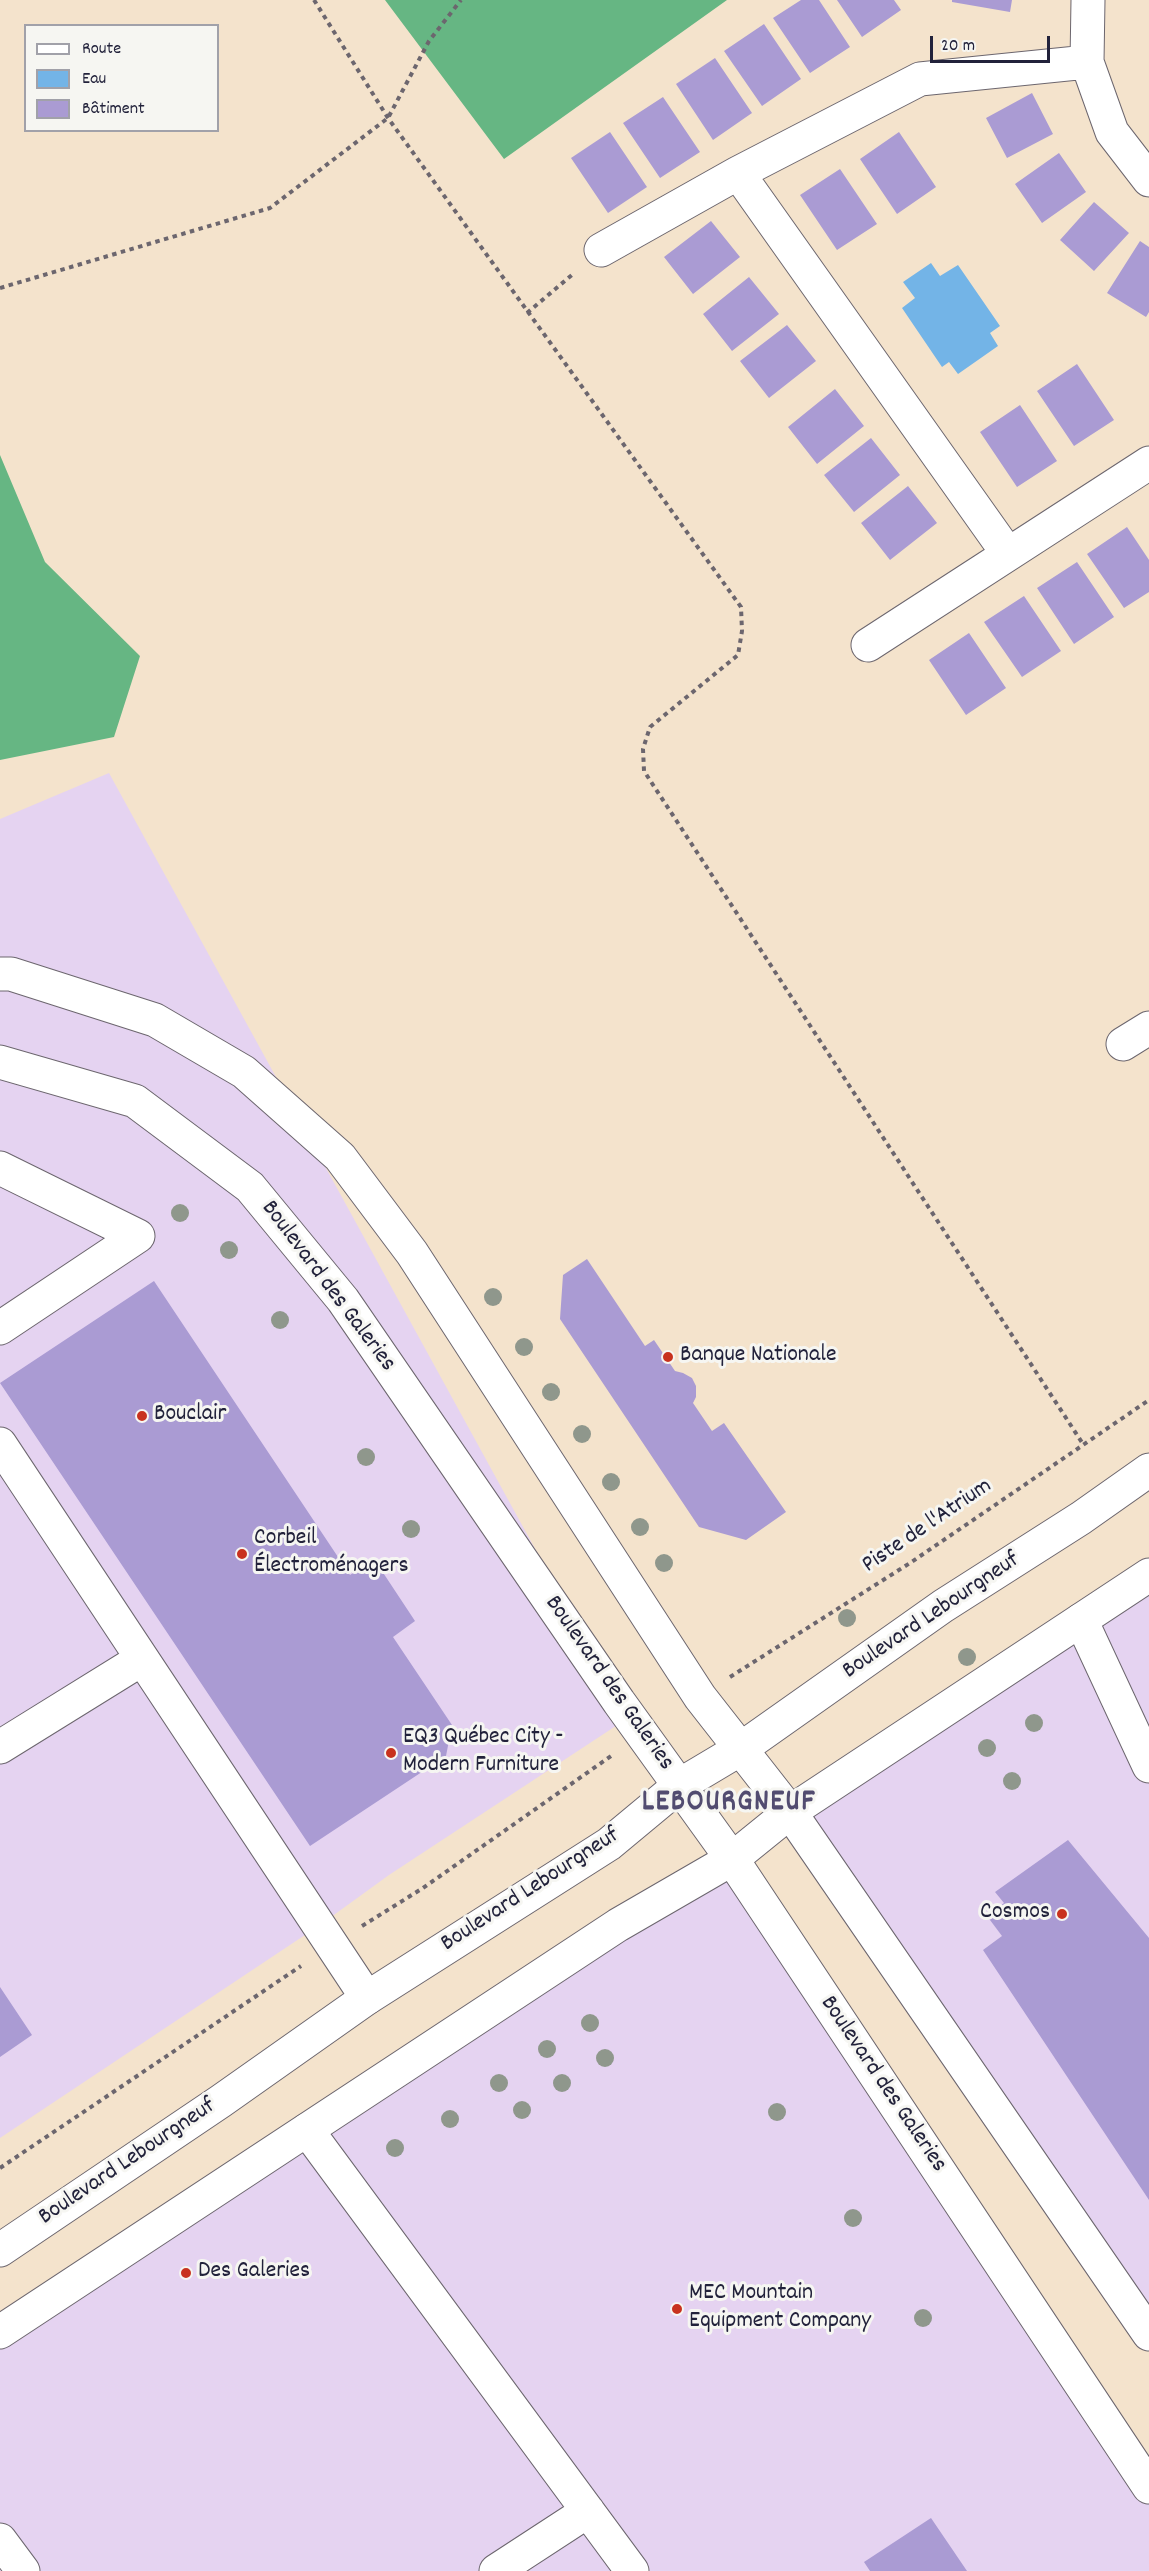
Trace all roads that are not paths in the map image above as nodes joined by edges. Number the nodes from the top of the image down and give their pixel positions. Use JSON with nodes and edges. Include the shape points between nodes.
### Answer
{"nodes":[{"id":1,"x":1088,"y":0,"type":"edge"},
{"id":2,"x":1087,"y":62,"type":"junction"},
{"id":3,"x":738,"y":173,"type":"junction"},
{"id":4,"x":1149,"y":180,"type":"edge"},
{"id":5,"x":601,"y":250,"type":"road end"},
{"id":6,"x":1149,"y":463,"type":"edge"},
{"id":7,"x":1008,"y":554,"type":"junction"},
{"id":8,"x":868,"y":645,"type":"dead end"},
{"id":9,"x":0,"y":974,"type":"edge"},
{"id":10,"x":0,"y":1062,"type":"edge"},
{"id":11,"x":0,"y":1168,"type":"edge"},
{"id":12,"x":0,"y":1328,"type":"edge"},
{"id":13,"x":0,"y":1444,"type":"edge"},
{"id":14,"x":1149,"y":1470,"type":"edge"},
{"id":15,"x":1149,"y":1575,"type":"edge"},
{"id":16,"x":1081,"y":1620,"type":"junction"},
{"id":17,"x":142,"y":1659,"type":"junction"},
{"id":18,"x":0,"y":1747,"type":"edge"},
{"id":19,"x":742,"y":1748,"type":"junction"},
{"id":20,"x":1149,"y":1766,"type":"edge"},
{"id":21,"x":680,"y":1785,"type":"junction"},
{"id":22,"x":790,"y":1812,"type":"junction"},
{"id":23,"x":732,"y":1859,"type":"junction"},
{"id":24,"x":367,"y":1998,"type":"junction"},
{"id":25,"x":308,"y":2130,"type":"junction"},
{"id":26,"x":0,"y":2250,"type":"edge"},
{"id":27,"x":0,"y":2332,"type":"edge"},
{"id":28,"x":1149,"y":2334,"type":"edge"},
{"id":29,"x":1149,"y":2487,"type":"edge"},
{"id":30,"x":588,"y":2511,"type":"junction"},
{"id":31,"x":0,"y":2540,"type":"edge"},
{"id":32,"x":23,"y":2571,"type":"edge"},
{"id":33,"x":496,"y":2571,"type":"edge"},
{"id":34,"x":633,"y":2571,"type":"edge"}],
"edges":[{"from":1,"to":2,"type":"street"},
{"from":2,"to":3,"type":"street","via":[[921,79]]},
{"from":2,"to":4,"type":"street","via":[[1112,132]]},
{"from":3,"to":5,"type":"street"},
{"from":3,"to":7,"type":"street"},
{"from":6,"to":7,"type":"street"},
{"from":7,"to":8,"type":"street"},
{"from":9,"to":19,"type":"street","via":[[11,974],[155,1020],[244,1072],[340,1157],[412,1252],[700,1696]]},
{"from":10,"to":21,"type":"street","name":"Boulevard des Galeries","via":[[135,1101],[250,1187],[343,1300],[642,1736]]},
{"from":11,"to":12,"type":"street","via":[[138,1236]]},
{"from":13,"to":17,"type":"street"},
{"from":14,"to":19,"type":"street","name":"Boulevard Lebourgneuf","via":[[944,1606]]},
{"from":15,"to":16,"type":"street"},
{"from":16,"to":20,"type":"street"},
{"from":16,"to":22,"type":"street"},
{"from":17,"to":18,"type":"street"},
{"from":17,"to":24,"type":"street"},
{"from":19,"to":21,"type":"street","name":"Boulevard Lebourgneuf"},
{"from":19,"to":22,"type":"street"},
{"from":21,"to":23,"type":"street","name":"Boulevard des Galeries"},
{"from":21,"to":24,"type":"street","name":"Boulevard Lebourgneuf","via":[[609,1844]]},
{"from":22,"to":23,"type":"street"},
{"from":22,"to":28,"type":"street"},
{"from":23,"to":25,"type":"street","via":[[618,1926]]},
{"from":23,"to":29,"type":"street","name":"Boulevard des Galeries"},
{"from":24,"to":26,"type":"street","name":"Boulevard Lebourgneuf"},
{"from":25,"to":27,"type":"street"},
{"from":25,"to":30,"type":"street"},
{"from":30,"to":33,"type":"street"},
{"from":30,"to":34,"type":"street"},
{"from":31,"to":32,"type":"street"}]}
